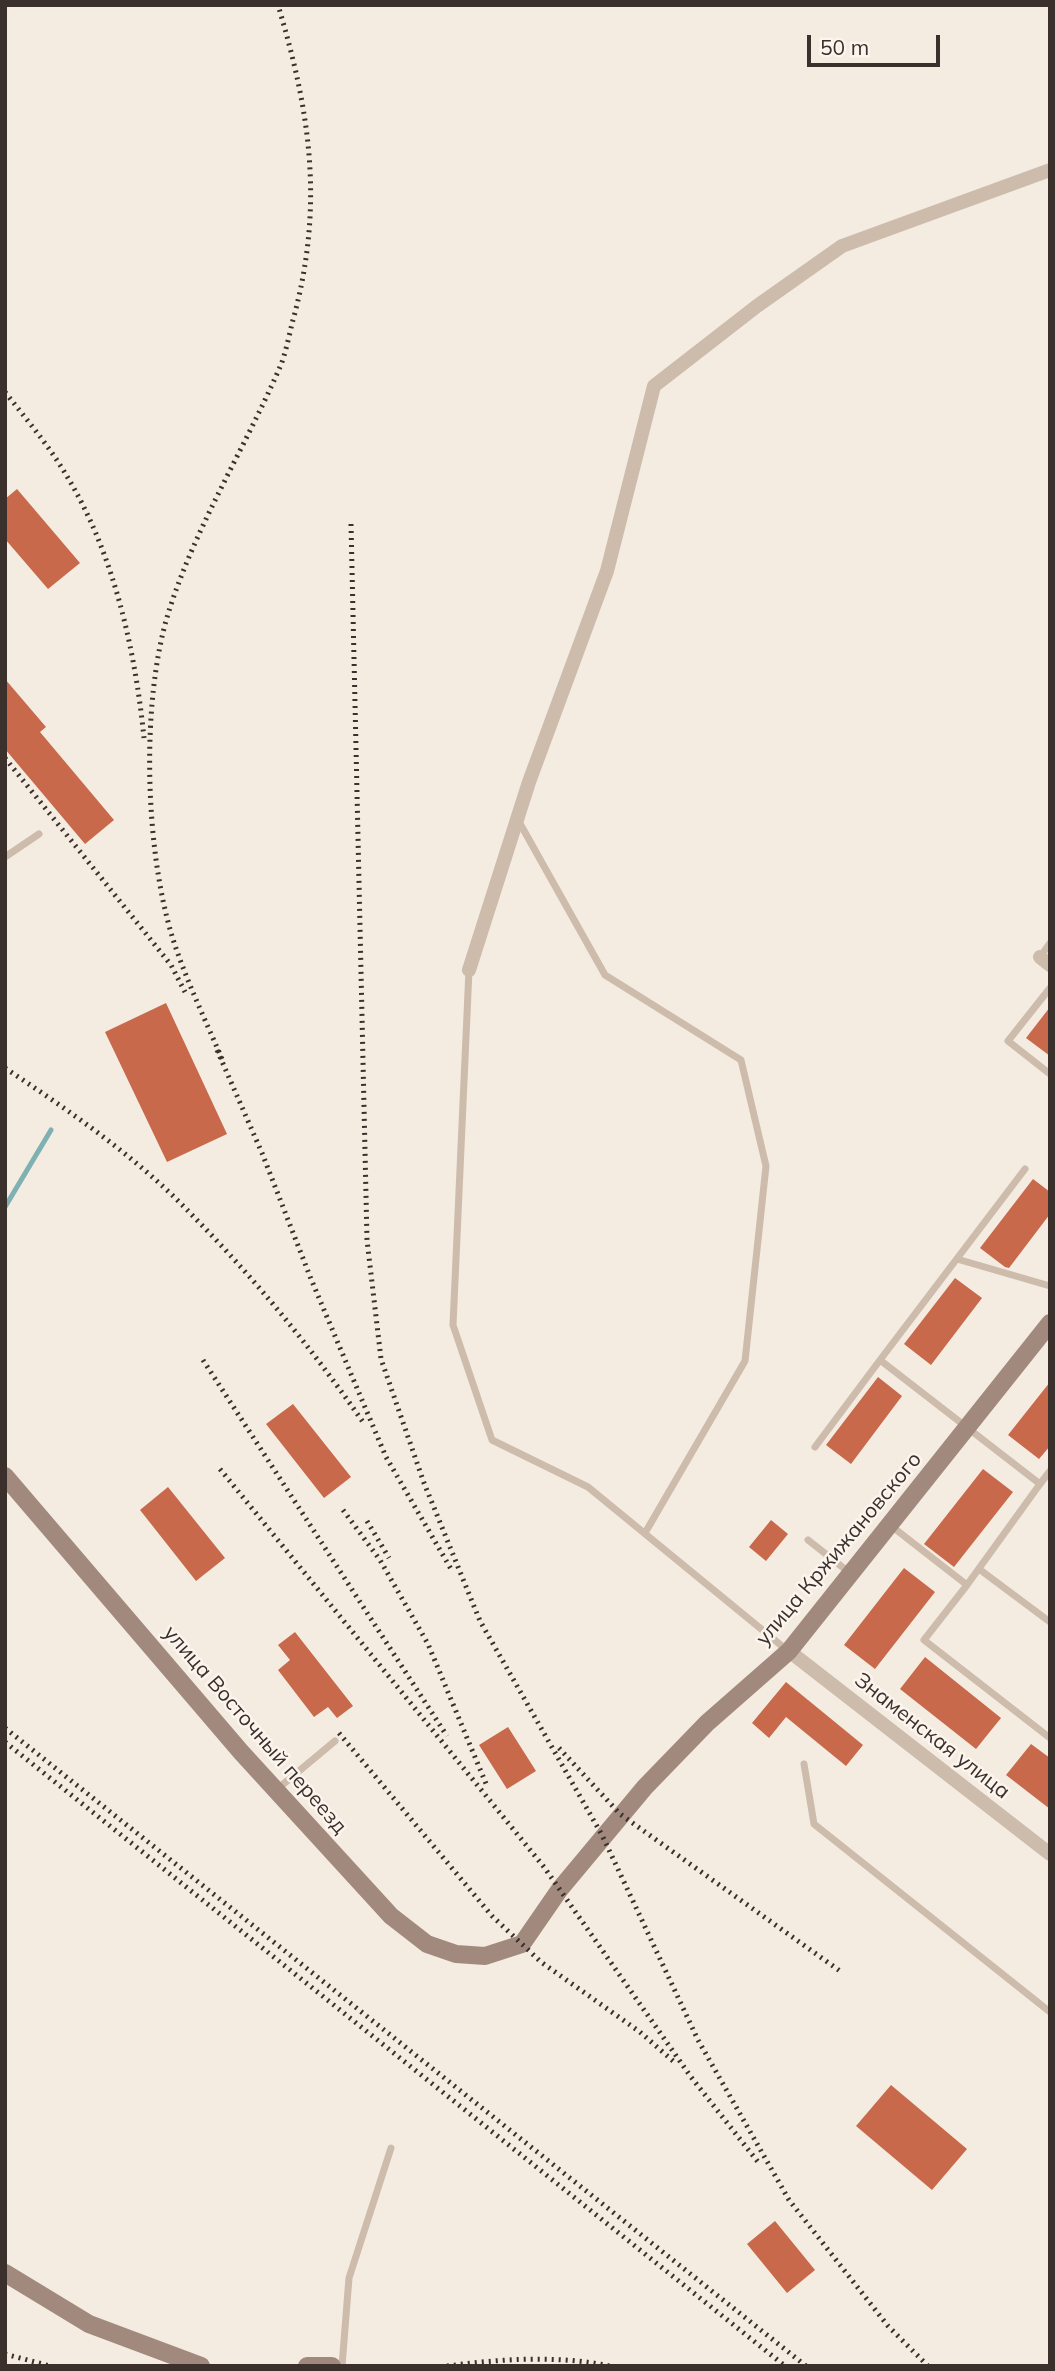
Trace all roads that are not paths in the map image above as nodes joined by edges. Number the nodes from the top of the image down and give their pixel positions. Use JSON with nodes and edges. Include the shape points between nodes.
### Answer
{"nodes":[{"id":1,"x":1050,"y":170,"type":"edge"},
{"id":2,"x":517,"y":819,"type":"junction"},
{"id":3,"x":39,"y":834,"type":"dead end"},
{"id":4,"x":5,"y":858,"type":"edge"},
{"id":5,"x":1050,"y":943,"type":"edge"},
{"id":6,"x":1045,"y":961,"type":"edge"},
{"id":7,"x":469,"y":970,"type":"joint"},
{"id":8,"x":1050,"y":988,"type":"edge"},
{"id":9,"x":1050,"y":1074,"type":"edge"},
{"id":10,"x":1025,"y":1169,"type":"dead end"},
{"id":11,"x":957,"y":1259,"type":"junction"},
{"id":12,"x":1050,"y":1286,"type":"edge"},
{"id":13,"x":1049,"y":1326,"type":"edge"},
{"id":14,"x":880,"y":1360,"type":"junction"},
{"id":15,"x":967,"y":1428,"type":"junction"},
{"id":16,"x":815,"y":1447,"type":"dead end"},
{"id":17,"x":1050,"y":1471,"type":"edge"},
{"id":18,"x":5,"y":1476,"type":"edge"},
{"id":19,"x":1040,"y":1484,"type":"junction"},
{"id":20,"x":890,"y":1525,"type":"junction"},
{"id":21,"x":645,"y":1533,"type":"junction"},
{"id":22,"x":808,"y":1540,"type":"dead end"},
{"id":23,"x":979,"y":1569,"type":"junction"},
{"id":24,"x":851,"y":1574,"type":"junction"},
{"id":25,"x":967,"y":1585,"type":"junction"},
{"id":26,"x":1050,"y":1622,"type":"edge"},
{"id":27,"x":789,"y":1651,"type":"junction"},
{"id":28,"x":1050,"y":1738,"type":"edge"},
{"id":29,"x":335,"y":1741,"type":"dead end"},
{"id":30,"x":804,"y":1764,"type":"dead end"},
{"id":31,"x":275,"y":1791,"type":"junction"},
{"id":32,"x":1050,"y":1854,"type":"edge"},
{"id":33,"x":507,"y":1952,"type":"joint"},
{"id":34,"x":1050,"y":2012,"type":"edge"},
{"id":35,"x":391,"y":2148,"type":"dead end"},
{"id":36,"x":5,"y":2273,"type":"edge"},
{"id":37,"x":201,"y":2366,"type":"edge"},
{"id":38,"x":307,"y":2366,"type":"edge"},
{"id":39,"x":332,"y":2366,"type":"edge"},
{"id":40,"x":342,"y":2366,"type":"edge"}],
"edges":[{"from":1,"to":2,"type":"street","via":[[842,246],[654,386],[607,571]]},
{"from":2,"to":7,"type":"street"},
{"from":2,"to":21,"type":"lane","via":[[605,975],[741,1060],[766,1166],[744,1361]]},
{"from":3,"to":4,"type":"lane"},
{"from":5,"to":6,"type":"lane"},
{"from":7,"to":21,"type":"lane","via":[[453,1325],[492,1440],[588,1487]]},
{"from":8,"to":9,"type":"lane","via":[[1008,1041]]},
{"from":10,"to":11,"type":"lane"},
{"from":11,"to":12,"type":"lane"},
{"from":11,"to":14,"type":"lane"},
{"from":13,"to":15,"type":"street","name":"улица Кржижановского"},
{"from":14,"to":15,"type":"lane"},
{"from":14,"to":16,"type":"lane"},
{"from":15,"to":19,"type":"lane"},
{"from":15,"to":20,"type":"street","name":"улица Кржижановского"},
{"from":17,"to":19,"type":"lane"},
{"from":18,"to":31,"type":"street","name":"улица Восточный переезд"},
{"from":19,"to":23,"type":"lane"},
{"from":20,"to":24,"type":"street","name":"улица Кржижановского"},
{"from":20,"to":25,"type":"lane"},
{"from":21,"to":27,"type":"lane"},
{"from":22,"to":24,"type":"lane"},
{"from":23,"to":25,"type":"lane"},
{"from":23,"to":26,"type":"lane"},
{"from":24,"to":27,"type":"street","name":"улица Кржижановского"},
{"from":25,"to":28,"type":"lane","via":[[924,1640]]},
{"from":27,"to":32,"type":"street","name":"Знаменская улица"},
{"from":27,"to":33,"type":"street","name":"улица Кржижановского","via":[[707,1723],[645,1787],[559,1889],[522,1944]]},
{"from":29,"to":31,"type":"lane"},
{"from":30,"to":34,"type":"lane","via":[[814,1824]]},
{"from":31,"to":33,"type":"street","name":"улица Восточный переезд","via":[[391,1916],[427,1944],[456,1954]]},
{"from":35,"to":40,"type":"lane","via":[[349,2278]]},
{"from":36,"to":37,"type":"street","via":[[89,2324]]},
{"from":38,"to":39,"type":"street"}]}
